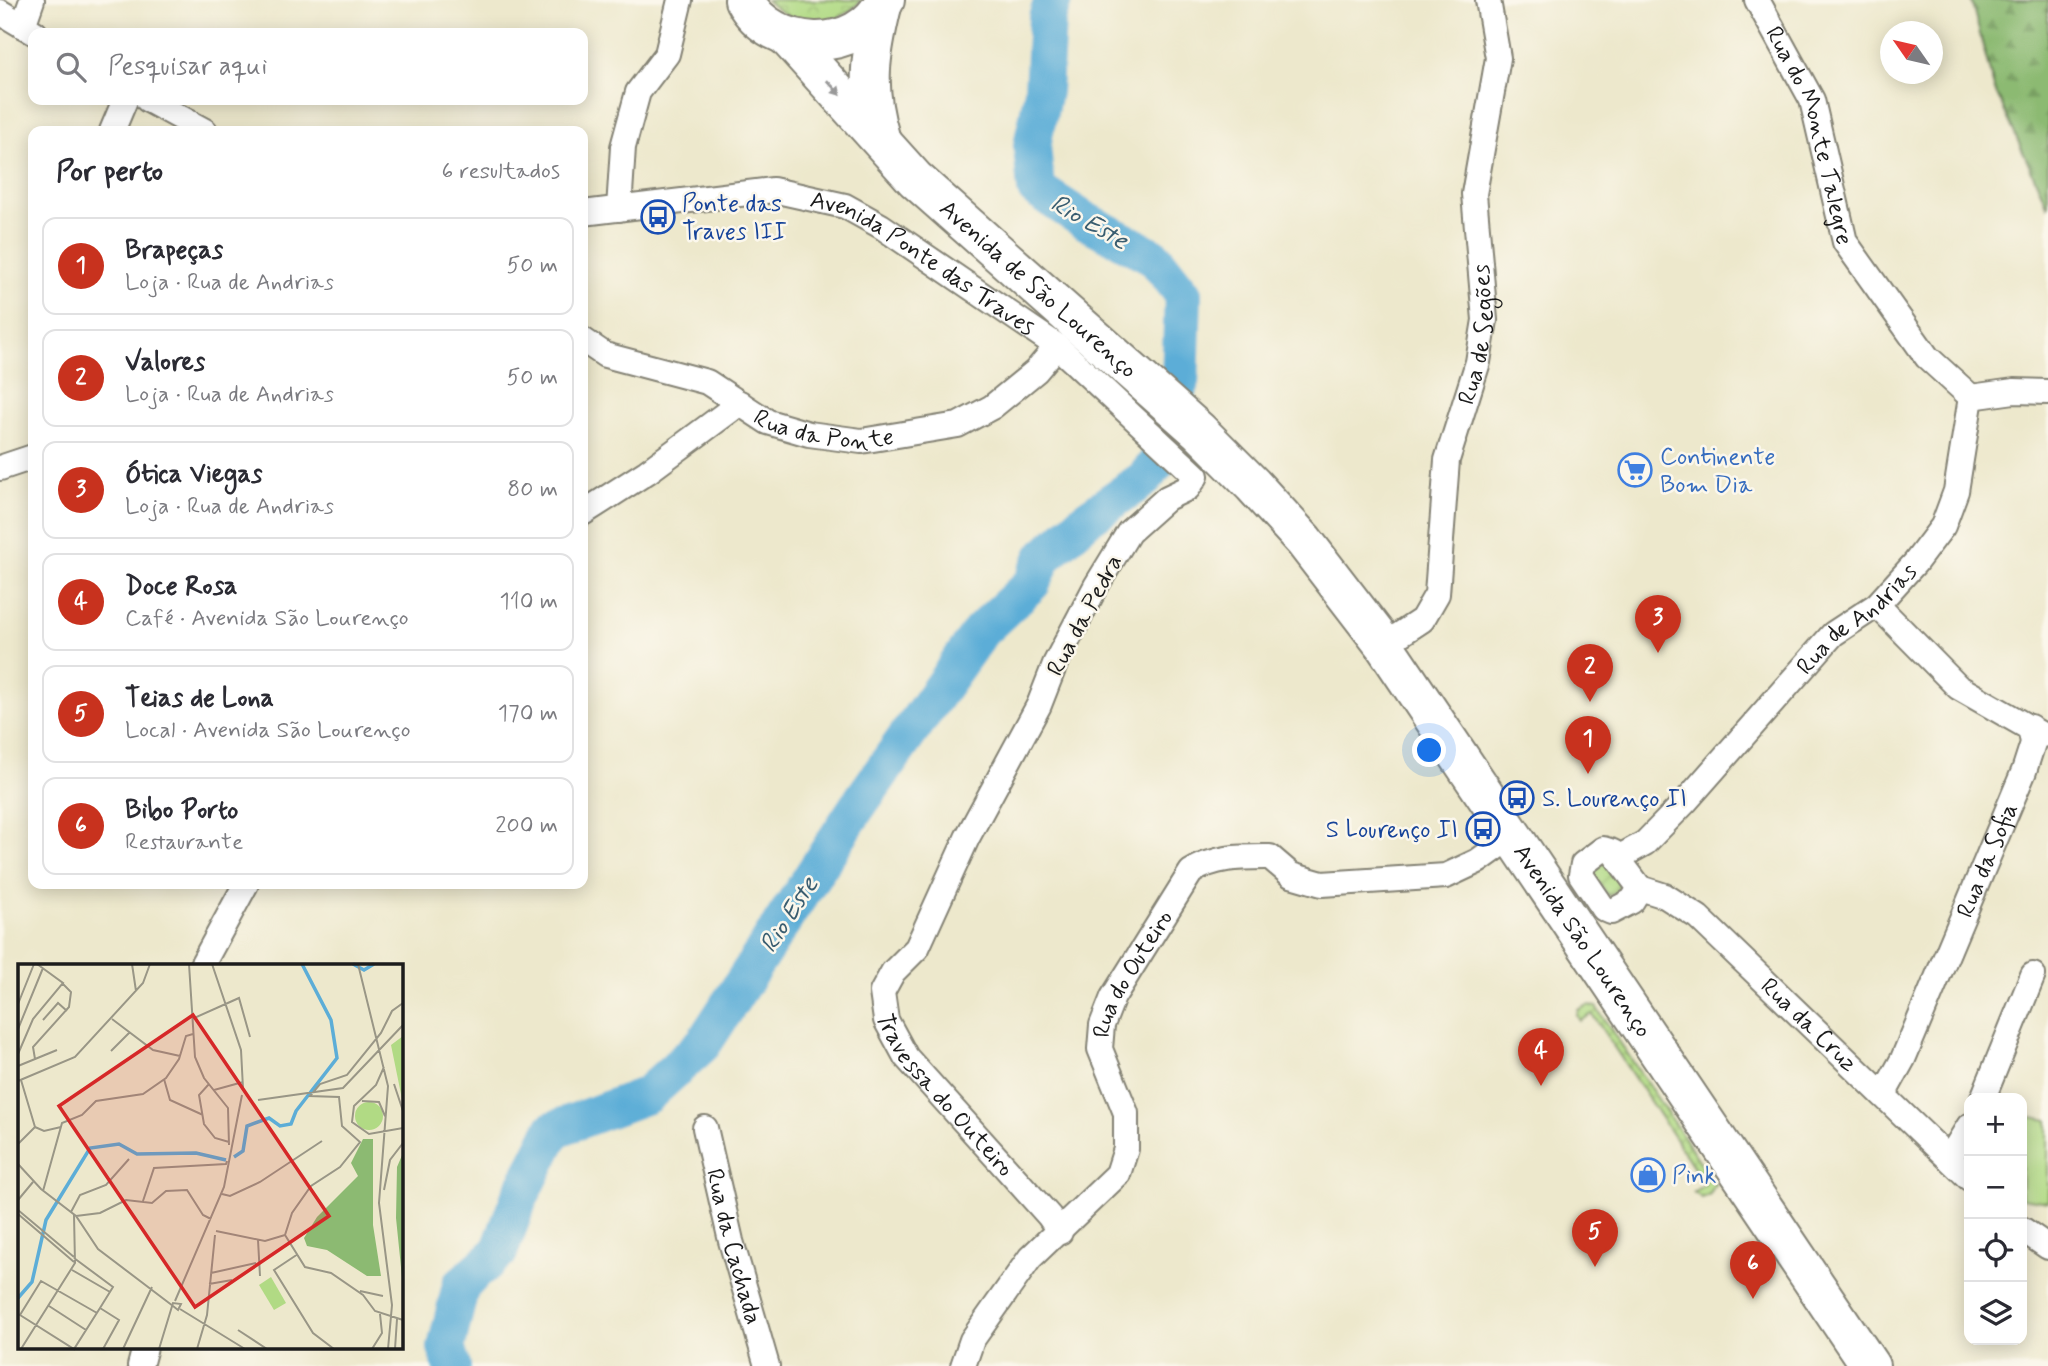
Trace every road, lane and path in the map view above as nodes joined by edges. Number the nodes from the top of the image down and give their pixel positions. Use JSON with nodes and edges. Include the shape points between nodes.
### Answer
{"nodes":[{"id":1,"x":32,"y":0,"type":"edge"},
{"id":2,"x":680,"y":0,"type":"edge"},
{"id":3,"x":744,"y":0,"type":"edge"},
{"id":4,"x":1488,"y":0,"type":"edge"},
{"id":5,"x":1757,"y":0,"type":"edge"},
{"id":6,"x":883,"y":3,"type":"edge"},
{"id":7,"x":0,"y":12,"type":"edge"},
{"id":8,"x":29,"y":28,"type":"edge"},
{"id":9,"x":28,"y":29,"type":"edge"},
{"id":10,"x":788,"y":38,"type":"junction"},
{"id":11,"x":123,"y":105,"type":"edge"},
{"id":12,"x":157,"y":105,"type":"edge"},
{"id":13,"x":114,"y":126,"type":"edge"},
{"id":14,"x":196,"y":126,"type":"edge"},
{"id":15,"x":882,"y":142,"type":"junction"},
{"id":16,"x":619,"y":209,"type":"junction"},
{"id":17,"x":588,"y":212,"type":"edge"},
{"id":18,"x":1074,"y":342,"type":"junction"},
{"id":19,"x":588,"y":343,"type":"edge"},
{"id":20,"x":2048,"y":392,"type":"edge"},
{"id":21,"x":1971,"y":397,"type":"junction"},
{"id":22,"x":740,"y":403,"type":"junction"},
{"id":23,"x":1199,"y":431,"type":"joint"},
{"id":24,"x":28,"y":459,"type":"edge"},
{"id":25,"x":0,"y":468,"type":"edge"},
{"id":26,"x":588,"y":510,"type":"edge"},
{"id":27,"x":1877,"y":605,"type":"junction"},
{"id":28,"x":1384,"y":645,"type":"junction"},
{"id":29,"x":2042,"y":730,"type":"edge"},
{"id":30,"x":1513,"y":836,"type":"junction"},
{"id":31,"x":1618,"y":858,"type":"junction"},
{"id":32,"x":1640,"y":888,"type":"junction"},
{"id":33,"x":243,"y":889,"type":"edge"},
{"id":34,"x":1578,"y":902,"type":"junction"},
{"id":35,"x":917,"y":948,"type":"joint"},
{"id":36,"x":203,"y":964,"type":"edge"},
{"id":37,"x":2033,"y":975,"type":"dead end"},
{"id":38,"x":1985,"y":1093,"type":"edge"},
{"id":39,"x":1883,"y":1095,"type":"junction"},
{"id":40,"x":705,"y":1128,"type":"dead end"},
{"id":41,"x":1964,"y":1134,"type":"edge"},
{"id":42,"x":1950,"y":1157,"type":"junction"},
{"id":43,"x":1964,"y":1172,"type":"edge"},
{"id":44,"x":1060,"y":1232,"type":"junction"},
{"id":45,"x":2027,"y":1232,"type":"edge"},
{"id":46,"x":2048,"y":1247,"type":"edge"},
{"id":47,"x":145,"y":1348,"type":"edge"},
{"id":48,"x":140,"y":1366,"type":"edge"},
{"id":49,"x":767,"y":1366,"type":"edge"},
{"id":50,"x":963,"y":1366,"type":"edge"},
{"id":51,"x":1870,"y":1366,"type":"edge"}],
"edges":[{"from":1,"to":8,"type":"street"},
{"from":2,"to":16,"type":"street","via":[[667,54],[638,92],[623,147]]},
{"from":3,"to":10,"type":"main road","name":"Avenida de São Lourenço","via":[[757,18]]},
{"from":4,"to":28,"type":"street","name":"Rua de Segões","via":[[1499,58],[1474,194],[1485,320],[1478,362],[1447,460],[1437,594],[1422,620]]},
{"from":5,"to":21,"type":"street","name":"Rua do Monte Talegre","via":[[1812,100],[1845,242],[1927,358]]},
{"from":6,"to":10,"type":"main road","name":"Avenida de São Lourenço","via":[[864,24],[842,37],[824,41]]},
{"from":6,"to":15,"type":"main road","name":"Avenida de São Lourenço","via":[[869,63],[873,112]]},
{"from":7,"to":9,"type":"street"},
{"from":10,"to":15,"type":"main road","name":"Avenida de São Lourenço","one_way":true},
{"from":11,"to":13,"type":"street"},
{"from":12,"to":14,"type":"street"},
{"from":15,"to":18,"type":"main road","name":"Avenida de São Lourenço"},
{"from":16,"to":17,"type":"street","name":"Avenida Ponte das Traves"},
{"from":16,"to":18,"type":"street","name":"Avenida Ponte das Traves","via":[[773,190],[845,206]]},
{"from":18,"to":22,"type":"street","name":"Rua da Ponte","via":[[992,407],[958,425],[861,441],[778,425]]},
{"from":18,"to":23,"type":"main road","name":"Avenida de São Lourenço"},
{"from":18,"to":35,"type":"street","name":"Rua da Pedra","via":[[1196,476],[1188,488],[1167,498],[1129,532],[1096,586],[967,838]]},
{"from":19,"to":22,"type":"street","name":"Rua da Ponte","via":[[605,355],[708,382]]},
{"from":20,"to":21,"type":"street"},
{"from":21,"to":27,"type":"street","name":"Rua de Andrias","via":[[1956,491],[1943,526]]},
{"from":22,"to":26,"type":"street"},
{"from":23,"to":28,"type":"main road","name":"Avenida São Lourenço","via":[[1304,541]]},
{"from":24,"to":25,"type":"street"},
{"from":27,"to":29,"type":"street","name":"Rua da Sofia","via":[[1958,687]]},
{"from":27,"to":31,"type":"street","name":"Rua de Andrias","via":[[1833,634],[1686,801],[1645,843]]},
{"from":28,"to":30,"type":"main road","name":"Avenida São Lourenço"},
{"from":29,"to":39,"type":"street","name":"Rua da Sofia","via":[[1903,1059]]},
{"from":30,"to":34,"type":"main road","name":"Avenida São Lourenço"},
{"from":30,"to":44,"type":"street","name":"Rua do Outeiro","via":[[1478,861],[1446,876],[1322,884],[1291,875],[1270,857],[1220,859],[1191,872],[1113,997],[1102,1025],[1100,1049],[1126,1113],[1126,1149],[1118,1174]]},
{"from":31,"to":32,"type":"street"},
{"from":31,"to":34,"type":"street","via":[[1603,849],[1583,864]]},
{"from":32,"to":34,"type":"street","via":[[1632,901],[1611,912]]},
{"from":32,"to":39,"type":"street","name":"Rua da Cruz","via":[[1665,896],[1698,917]]},
{"from":33,"to":36,"type":"street"},
{"from":34,"to":51,"type":"main road","name":"Avenida São Lourenço"},
{"from":35,"to":44,"type":"street","name":"Travessa do Outeiro","via":[[893,972],[882,992],[893,1037]]},
{"from":37,"to":38,"type":"street"},
{"from":39,"to":42,"type":"street","name":"Rua da Cruz"},
{"from":40,"to":49,"type":"street","name":"Rua da Cachada"},
{"from":41,"to":42,"type":"street"},
{"from":42,"to":43,"type":"street","name":"Rua da Cruz"},
{"from":44,"to":50,"type":"street","name":"Rua do Outeiro","via":[[1030,1258],[972,1340]]},
{"from":45,"to":46,"type":"street"},
{"from":47,"to":48,"type":"street"}]}
